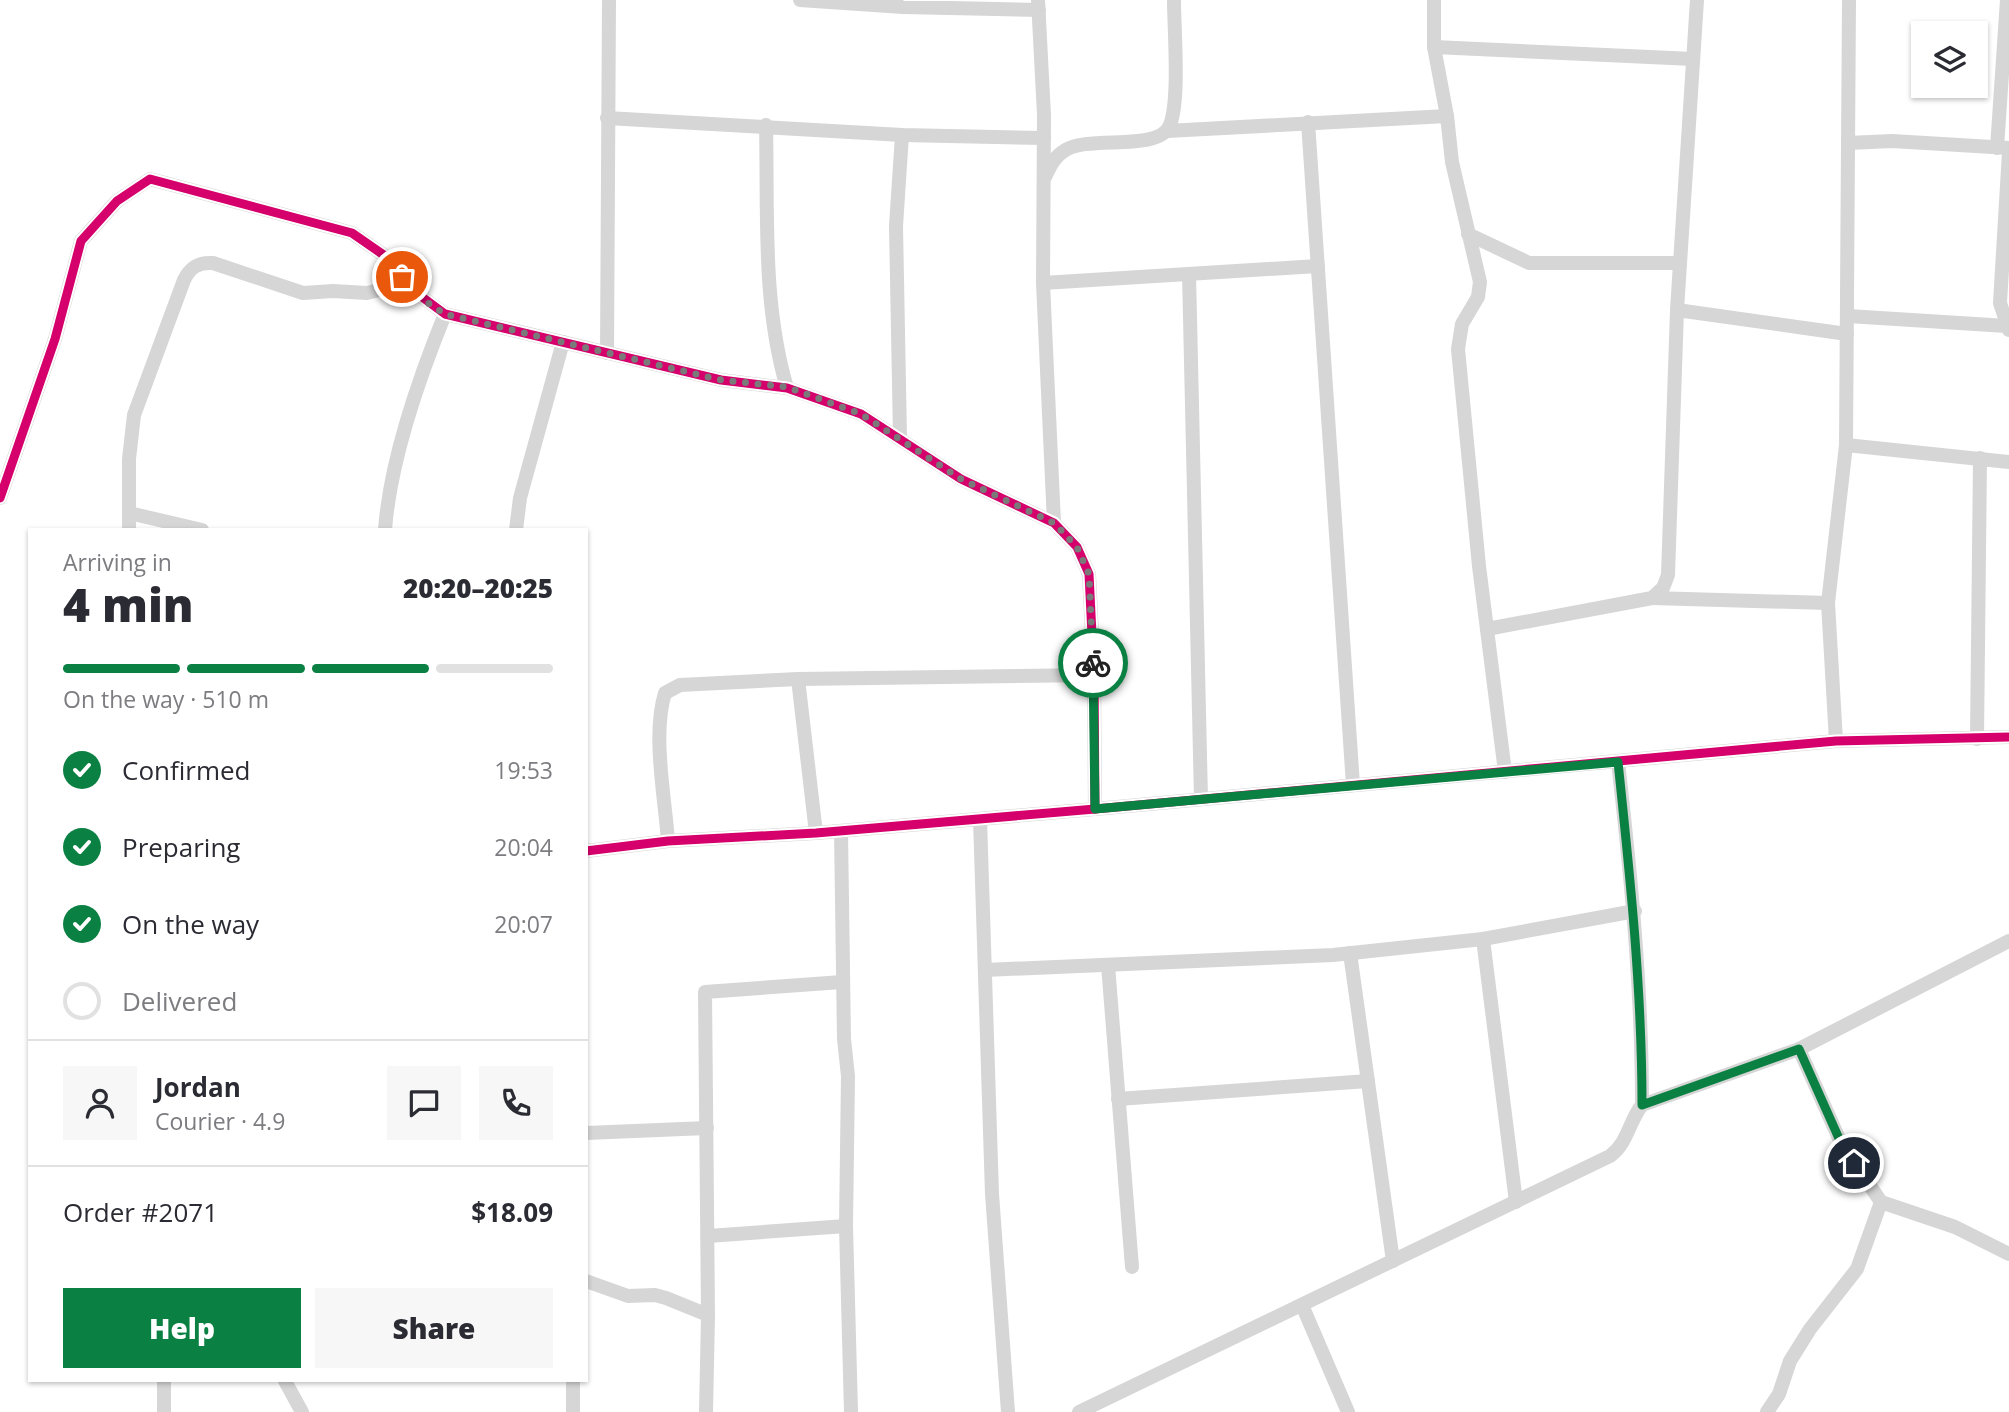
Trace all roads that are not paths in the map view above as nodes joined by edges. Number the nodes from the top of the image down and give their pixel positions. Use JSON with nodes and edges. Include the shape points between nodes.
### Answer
{"nodes":[{"id":1,"x":608,"y":0,"type":"edge"},
{"id":2,"x":800,"y":0,"type":"edge"},
{"id":3,"x":1174,"y":0,"type":"edge"},
{"id":4,"x":1434,"y":0,"type":"edge"},
{"id":5,"x":1697,"y":0,"type":"edge"},
{"id":6,"x":1849,"y":0,"type":"edge"},
{"id":7,"x":2008,"y":1,"type":"edge"},
{"id":8,"x":903,"y":3,"type":"edge"},
{"id":9,"x":1038,"y":5,"type":"edge"},
{"id":10,"x":1434,"y":47,"type":"junction"},
{"id":11,"x":1693,"y":59,"type":"junction"},
{"id":12,"x":1447,"y":116,"type":"junction"},
{"id":13,"x":607,"y":118,"type":"junction"},
{"id":14,"x":1308,"y":122,"type":"junction"},
{"id":15,"x":766,"y":125,"type":"junction"},
{"id":16,"x":1167,"y":131,"type":"junction"},
{"id":17,"x":902,"y":135,"type":"junction"},
{"id":18,"x":1044,"y":138,"type":"junction"},
{"id":19,"x":1848,"y":143,"type":"junction"},
{"id":20,"x":2005,"y":149,"type":"edge"},
{"id":21,"x":1044,"y":179,"type":"junction"},
{"id":22,"x":1468,"y":234,"type":"junction"},
{"id":23,"x":1680,"y":263,"type":"junction"},
{"id":24,"x":1318,"y":266,"type":"junction"},
{"id":25,"x":1189,"y":274,"type":"junction"},
{"id":26,"x":402,"y":277,"type":"junction"},
{"id":27,"x":1043,"y":283,"type":"junction"},
{"id":28,"x":1677,"y":310,"type":"junction"},
{"id":29,"x":445,"y":314,"type":"junction"},
{"id":30,"x":1848,"y":316,"type":"junction"},
{"id":31,"x":2008,"y":328,"type":"edge"},
{"id":32,"x":1847,"y":334,"type":"junction"},
{"id":33,"x":563,"y":342,"type":"junction"},
{"id":34,"x":607,"y":353,"type":"junction"},
{"id":35,"x":787,"y":387,"type":"junction"},
{"id":36,"x":900,"y":437,"type":"junction"},
{"id":37,"x":1846,"y":444,"type":"junction"},
{"id":38,"x":1980,"y":458,"type":"junction"},
{"id":39,"x":2009,"y":462,"type":"edge"},
{"id":40,"x":0,"y":498,"type":"edge"},
{"id":41,"x":129,"y":513,"type":"junction"},
{"id":42,"x":1054,"y":523,"type":"junction"},
{"id":43,"x":128,"y":528,"type":"edge"},
{"id":44,"x":193,"y":528,"type":"edge"},
{"id":45,"x":385,"y":528,"type":"edge"},
{"id":46,"x":516,"y":528,"type":"edge"},
{"id":47,"x":1652,"y":598,"type":"junction"},
{"id":48,"x":1828,"y":603,"type":"junction"},
{"id":49,"x":1487,"y":629,"type":"junction"},
{"id":50,"x":1094,"y":675,"type":"junction"},
{"id":51,"x":799,"y":680,"type":"junction"},
{"id":52,"x":2009,"y":737,"type":"edge"},
{"id":53,"x":1977,"y":740,"type":"junction"},
{"id":54,"x":1836,"y":741,"type":"junction"},
{"id":55,"x":1618,"y":762,"type":"junction"},
{"id":56,"x":1505,"y":772,"type":"junction"},
{"id":57,"x":1353,"y":785,"type":"junction"},
{"id":58,"x":1201,"y":799,"type":"junction"},
{"id":59,"x":1095,"y":809,"type":"junction"},
{"id":60,"x":980,"y":818,"type":"junction"},
{"id":61,"x":841,"y":831,"type":"junction"},
{"id":62,"x":816,"y":833,"type":"junction"},
{"id":63,"x":668,"y":841,"type":"junction"},
{"id":64,"x":588,"y":851,"type":"edge"},
{"id":65,"x":1634,"y":911,"type":"junction"},
{"id":66,"x":1483,"y":939,"type":"junction"},
{"id":67,"x":2009,"y":940,"type":"edge"},
{"id":68,"x":1350,"y":953,"type":"junction"},
{"id":69,"x":1108,"y":965,"type":"junction"},
{"id":70,"x":985,"y":970,"type":"junction"},
{"id":71,"x":842,"y":982,"type":"junction"},
{"id":72,"x":1799,"y":1049,"type":"junction"},
{"id":73,"x":1368,"y":1081,"type":"junction"},
{"id":74,"x":1118,"y":1099,"type":"junction"},
{"id":75,"x":1642,"y":1105,"type":"junction"},
{"id":76,"x":707,"y":1128,"type":"junction"},
{"id":77,"x":588,"y":1133,"type":"edge"},
{"id":78,"x":1516,"y":1202,"type":"junction"},
{"id":79,"x":1881,"y":1202,"type":"junction"},
{"id":80,"x":846,"y":1226,"type":"junction"},
{"id":81,"x":708,"y":1236,"type":"junction"},
{"id":82,"x":2009,"y":1254,"type":"edge"},
{"id":83,"x":1393,"y":1261,"type":"junction"},
{"id":84,"x":1132,"y":1266,"type":"dead end"},
{"id":85,"x":588,"y":1282,"type":"edge"},
{"id":86,"x":1302,"y":1305,"type":"junction"},
{"id":87,"x":708,"y":1315,"type":"junction"},
{"id":88,"x":164,"y":1382,"type":"edge"},
{"id":89,"x":286,"y":1382,"type":"edge"},
{"id":90,"x":573,"y":1382,"type":"edge"},
{"id":91,"x":164,"y":1412,"type":"edge"},
{"id":92,"x":302,"y":1412,"type":"edge"},
{"id":93,"x":573,"y":1412,"type":"edge"},
{"id":94,"x":706,"y":1412,"type":"edge"},
{"id":95,"x":851,"y":1412,"type":"edge"},
{"id":96,"x":1008,"y":1412,"type":"edge"},
{"id":97,"x":1079,"y":1412,"type":"edge"},
{"id":98,"x":1348,"y":1412,"type":"edge"},
{"id":99,"x":1768,"y":1412,"type":"edge"}],
"edges":[{"from":1,"to":13,"type":"street"},
{"from":2,"to":8,"type":"street"},
{"from":3,"to":16,"type":"street","via":[[1174,100]]},
{"from":4,"to":10,"type":"street"},
{"from":5,"to":11,"type":"street"},
{"from":6,"to":19,"type":"street"},
{"from":7,"to":20,"type":"street"},
{"from":8,"to":9,"type":"street"},
{"from":9,"to":18,"type":"street"},
{"from":10,"to":11,"type":"street"},
{"from":10,"to":12,"type":"street"},
{"from":11,"to":23,"type":"street"},
{"from":12,"to":14,"type":"street"},
{"from":12,"to":22,"type":"street"},
{"from":13,"to":15,"type":"street"},
{"from":13,"to":34,"type":"street"},
{"from":14,"to":16,"type":"street"},
{"from":14,"to":24,"type":"street"},
{"from":15,"to":17,"type":"street"},
{"from":15,"to":35,"type":"street","via":[[772,321]]},
{"from":16,"to":21,"type":"street","via":[[1152,139],[1071,147],[1056,157]]},
{"from":17,"to":18,"type":"street"},
{"from":17,"to":36,"type":"street","via":[[896,226]]},
{"from":18,"to":21,"type":"street"},
{"from":19,"to":20,"type":"street","via":[[1892,141]]},
{"from":19,"to":30,"type":"street"},
{"from":20,"to":31,"type":"street","via":[[2000,303]]},
{"from":21,"to":27,"type":"street"},
{"from":22,"to":23,"type":"street","via":[[1529,263]]},
{"from":22,"to":49,"type":"street","via":[[1480,290],[1462,324],[1458,349]]},
{"from":23,"to":28,"type":"street"},
{"from":24,"to":25,"type":"street"},
{"from":24,"to":57,"type":"street"},
{"from":25,"to":27,"type":"street"},
{"from":25,"to":58,"type":"street"},
{"from":26,"to":29,"type":"street"},
{"from":26,"to":40,"type":"street","via":[[388,258],[352,233],[150,179],[117,201],[82,241],[55,339]]},
{"from":26,"to":41,"type":"street","via":[[367,293],[303,293],[213,263],[192,268],[134,415]]},
{"from":27,"to":42,"type":"street"},
{"from":28,"to":32,"type":"street"},
{"from":28,"to":47,"type":"street","via":[[1668,576]]},
{"from":29,"to":33,"type":"street"},
{"from":29,"to":45,"type":"street","via":[[414,400],[394,473]]},
{"from":30,"to":31,"type":"street"},
{"from":30,"to":32,"type":"street"},
{"from":32,"to":37,"type":"street"},
{"from":33,"to":34,"type":"street"},
{"from":33,"to":46,"type":"street","via":[[520,498]]},
{"from":34,"to":35,"type":"street","via":[[721,380]]},
{"from":35,"to":36,"type":"street","via":[[861,414]]},
{"from":36,"to":42,"type":"street","via":[[961,479]]},
{"from":37,"to":38,"type":"street"},
{"from":37,"to":48,"type":"street"},
{"from":38,"to":39,"type":"street"},
{"from":38,"to":53,"type":"street"},
{"from":41,"to":43,"type":"street"},
{"from":41,"to":44,"type":"street"},
{"from":42,"to":50,"type":"street","via":[[1077,547],[1089,574]]},
{"from":47,"to":48,"type":"street"},
{"from":47,"to":49,"type":"street"},
{"from":48,"to":54,"type":"street"},
{"from":49,"to":56,"type":"street"},
{"from":50,"to":51,"type":"street"},
{"from":50,"to":59,"type":"street"},
{"from":51,"to":62,"type":"street"},
{"from":51,"to":63,"type":"street","via":[[700,683],[680,685],[665,693],[659,728]]},
{"from":52,"to":53,"type":"street"},
{"from":53,"to":54,"type":"street"},
{"from":54,"to":55,"type":"street"},
{"from":55,"to":56,"type":"street"},
{"from":55,"to":65,"type":"street"},
{"from":56,"to":57,"type":"street"},
{"from":57,"to":58,"type":"street"},
{"from":58,"to":59,"type":"street"},
{"from":59,"to":60,"type":"street"},
{"from":60,"to":61,"type":"street"},
{"from":60,"to":70,"type":"street"},
{"from":61,"to":62,"type":"street"},
{"from":61,"to":71,"type":"street"},
{"from":62,"to":63,"type":"street"},
{"from":63,"to":64,"type":"street"},
{"from":65,"to":66,"type":"street"},
{"from":65,"to":75,"type":"street"},
{"from":66,"to":68,"type":"street"},
{"from":66,"to":78,"type":"street"},
{"from":67,"to":72,"type":"street"},
{"from":68,"to":69,"type":"street"},
{"from":68,"to":73,"type":"street"},
{"from":69,"to":70,"type":"street"},
{"from":69,"to":74,"type":"street"},
{"from":70,"to":96,"type":"street","via":[[992,1194]]},
{"from":71,"to":76,"type":"street","via":[[705,992]]},
{"from":71,"to":80,"type":"street","via":[[848,1076]]},
{"from":72,"to":75,"type":"street"},
{"from":72,"to":79,"type":"street","via":[[1841,1143]]},
{"from":73,"to":74,"type":"street"},
{"from":73,"to":83,"type":"street"},
{"from":74,"to":84,"type":"street"},
{"from":75,"to":78,"type":"street","via":[[1616,1152]]},
{"from":76,"to":77,"type":"street"},
{"from":76,"to":81,"type":"street"},
{"from":78,"to":83,"type":"street"},
{"from":79,"to":82,"type":"street","via":[[1955,1227]]},
{"from":79,"to":99,"type":"street","via":[[1857,1269],[1790,1361]]},
{"from":80,"to":81,"type":"street"},
{"from":80,"to":95,"type":"street"},
{"from":81,"to":87,"type":"street"},
{"from":83,"to":86,"type":"street"},
{"from":85,"to":87,"type":"street","via":[[628,1296],[666,1298]]},
{"from":86,"to":97,"type":"street"},
{"from":86,"to":98,"type":"street"},
{"from":87,"to":94,"type":"street"},
{"from":88,"to":91,"type":"street"},
{"from":89,"to":92,"type":"street"},
{"from":90,"to":93,"type":"street"}]}
